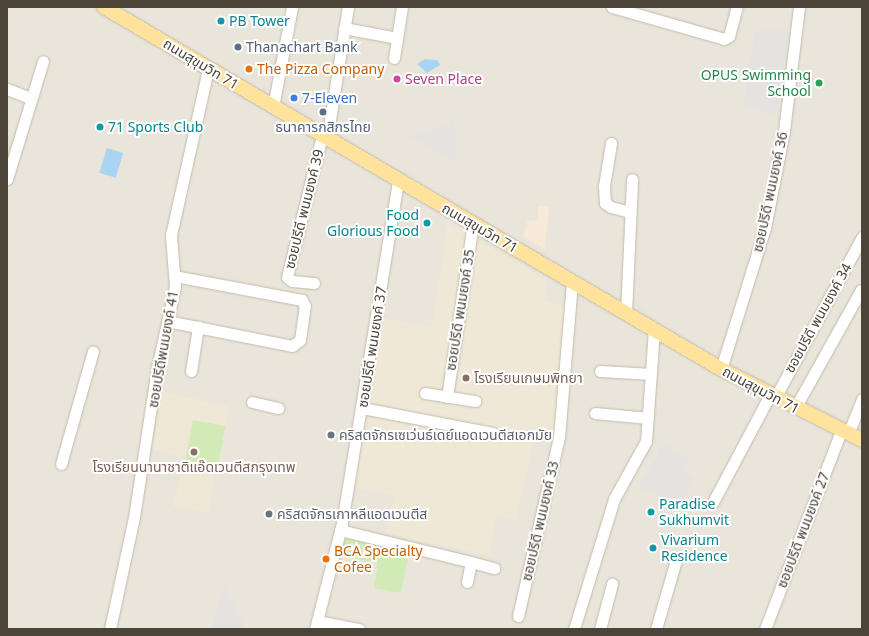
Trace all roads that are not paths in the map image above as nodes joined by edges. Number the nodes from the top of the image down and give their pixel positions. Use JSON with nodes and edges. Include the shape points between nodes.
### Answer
{"nodes":[{"id":1,"x":104,"y":7,"type":"edge"},
{"id":2,"x":292,"y":7,"type":"edge"},
{"id":3,"x":348,"y":7,"type":"edge"},
{"id":4,"x":402,"y":7,"type":"edge"},
{"id":5,"x":612,"y":7,"type":"edge"},
{"id":6,"x":737,"y":7,"type":"edge"},
{"id":7,"x":799,"y":9,"type":"edge"},
{"id":8,"x":344,"y":28,"type":"junction"},
{"id":9,"x":397,"y":38,"type":"junction"},
{"id":10,"x":394,"y":58,"type":"dead end"},
{"id":11,"x":43,"y":61,"type":"dead end"},
{"id":12,"x":208,"y":69,"type":"junction"},
{"id":13,"x":7,"y":89,"type":"edge"},
{"id":14,"x":31,"y":98,"type":"junction"},
{"id":15,"x":273,"y":107,"type":"junction"},
{"id":16,"x":325,"y":138,"type":"junction"},
{"id":17,"x":611,"y":143,"type":"dead end"},
{"id":18,"x":7,"y":179,"type":"edge"},
{"id":19,"x":632,"y":179,"type":"dead end"},
{"id":20,"x":398,"y":181,"type":"junction"},
{"id":21,"x":630,"y":212,"type":"junction"},
{"id":22,"x":474,"y":224,"type":"junction"},
{"id":23,"x":862,"y":238,"type":"edge"},
{"id":24,"x":175,"y":276,"type":"junction"},
{"id":25,"x":572,"y":282,"type":"junction"},
{"id":26,"x":314,"y":283,"type":"dead end"},
{"id":27,"x":860,"y":290,"type":"dead end"},
{"id":28,"x":626,"y":313,"type":"junction"},
{"id":29,"x":167,"y":321,"type":"junction"},
{"id":30,"x":198,"y":327,"type":"junction"},
{"id":31,"x":654,"y":329,"type":"junction"},
{"id":32,"x":93,"y":351,"type":"dead end"},
{"id":33,"x":721,"y":369,"type":"junction"},
{"id":34,"x":191,"y":371,"type":"dead end"},
{"id":35,"x":600,"y":371,"type":"dead end"},
{"id":36,"x":651,"y":374,"type":"junction"},
{"id":37,"x":425,"y":393,"type":"dead end"},
{"id":38,"x":772,"y":396,"type":"junction"},
{"id":39,"x":447,"y":397,"type":"junction"},
{"id":40,"x":862,"y":399,"type":"edge"},
{"id":41,"x":475,"y":401,"type":"dead end"},
{"id":42,"x":252,"y":402,"type":"dead end"},
{"id":43,"x":278,"y":408,"type":"dead end"},
{"id":44,"x":362,"y":408,"type":"junction"},
{"id":45,"x":795,"y":408,"type":"junction"},
{"id":46,"x":595,"y":413,"type":"dead end"},
{"id":47,"x":648,"y":418,"type":"junction"},
{"id":48,"x":845,"y":432,"type":"junction"},
{"id":49,"x":493,"y":433,"type":"dead end"},
{"id":50,"x":862,"y":440,"type":"edge"},
{"id":51,"x":61,"y":464,"type":"dead end"},
{"id":52,"x":713,"y":502,"type":"dead end"},
{"id":53,"x":340,"y":530,"type":"junction"},
{"id":54,"x":676,"y":560,"type":"dead end"},
{"id":55,"x":471,"y":562,"type":"junction"},
{"id":56,"x":494,"y":568,"type":"dead end"},
{"id":57,"x":467,"y":582,"type":"dead end"},
{"id":58,"x":612,"y":584,"type":"dead end"},
{"id":59,"x":518,"y":616,"type":"dead end"},
{"id":60,"x":316,"y":625,"type":"edge"},
{"id":61,"x":110,"y":629,"type":"edge"},
{"id":62,"x":360,"y":629,"type":"edge"},
{"id":63,"x":574,"y":629,"type":"edge"},
{"id":64,"x":600,"y":629,"type":"edge"},
{"id":65,"x":656,"y":629,"type":"edge"},
{"id":66,"x":765,"y":629,"type":"edge"}],
"edges":[{"from":1,"to":12,"type":"main road","name":"ถนนสุขุมวิท 71"},
{"from":2,"to":15,"type":"street"},
{"from":3,"to":8,"type":"street"},
{"from":4,"to":9,"type":"street"},
{"from":5,"to":6,"type":"street","via":[[724,39],[729,36]]},
{"from":7,"to":33,"type":"street","name":"ซอยปรีดี พนมยงค์ 36","via":[[784,131],[766,228]]},
{"from":8,"to":9,"type":"street"},
{"from":8,"to":16,"type":"street"},
{"from":9,"to":10,"type":"street"},
{"from":11,"to":14,"type":"street"},
{"from":12,"to":15,"type":"main road","name":"ถนนสุขุมวิท 71"},
{"from":12,"to":24,"type":"street","name":"ซอยปรีดีพนมยงค์ 41","via":[[171,235]]},
{"from":13,"to":14,"type":"street"},
{"from":14,"to":18,"type":"street"},
{"from":15,"to":16,"type":"main road","name":"ถนนสุขุมวิท 71"},
{"from":16,"to":20,"type":"main road","name":"ถนนสุขุมวิท 71"},
{"from":16,"to":26,"type":"street","name":"ซอยปรีดี พนมยงค์ 39","via":[[287,277],[292,281]]},
{"from":17,"to":21,"type":"street","via":[[604,186],[605,203]]},
{"from":19,"to":21,"type":"street"},
{"from":20,"to":22,"type":"main road","name":"ถนนสุขุมวิท 71"},
{"from":20,"to":44,"type":"street","name":"ซอยปรีดี พนมยงค์ 37"},
{"from":21,"to":28,"type":"street"},
{"from":22,"to":25,"type":"main road","name":"ถนนสุขุมวิท 71"},
{"from":22,"to":39,"type":"street","name":"ซอยปรีดี พนมยงค์ 35"},
{"from":23,"to":38,"type":"street","name":"ซอยปรีดี พนมยงค์ 34"},
{"from":24,"to":29,"type":"street","name":"ซอยปรีดีพนมยงค์ 41"},
{"from":24,"to":30,"type":"street","via":[[304,302],[300,340],[292,346]]},
{"from":25,"to":28,"type":"main road","name":"ถนนสุขุมวิท 71"},
{"from":25,"to":59,"type":"street","name":"ซอยปรีดี พนมยงค์ 33","via":[[559,438]]},
{"from":27,"to":45,"type":"street"},
{"from":28,"to":31,"type":"main road","name":"ถนนสุขุมวิท 71"},
{"from":29,"to":30,"type":"street"},
{"from":29,"to":61,"type":"street","name":"ซอยปรีดีพนมยงค์ 41","via":[[157,368],[134,517]]},
{"from":30,"to":34,"type":"street"},
{"from":31,"to":33,"type":"main road","name":"ถนนสุขุมวิท 71"},
{"from":31,"to":36,"type":"street"},
{"from":32,"to":51,"type":"street"},
{"from":33,"to":38,"type":"main road","name":"ถนนสุขุมวิท 71"},
{"from":35,"to":36,"type":"street"},
{"from":36,"to":47,"type":"street"},
{"from":37,"to":39,"type":"street"},
{"from":38,"to":45,"type":"main road","name":"ถนนสุขุมวิท 71"},
{"from":38,"to":52,"type":"street","name":"ซอยปรีดี พนมยงค์ 34"},
{"from":39,"to":41,"type":"street"},
{"from":40,"to":48,"type":"street","name":"ซอยปรีดี พนมยงค์ 27"},
{"from":42,"to":43,"type":"street"},
{"from":44,"to":49,"type":"street"},
{"from":44,"to":53,"type":"street","name":"ซอยปรีดี พนมยงค์ 37"},
{"from":45,"to":48,"type":"main road","name":"ถนนสุขุมวิท 71"},
{"from":46,"to":47,"type":"street"},
{"from":47,"to":63,"type":"street","via":[[646,441],[614,499]]},
{"from":48,"to":50,"type":"main road","name":"ถนนสุขุมวิท 71"},
{"from":48,"to":66,"type":"street","name":"ซอยปรีดี พนมยงค์ 27"},
{"from":53,"to":55,"type":"street"},
{"from":53,"to":60,"type":"street","name":"ซอยปรีดี พนมยงค์ 37"},
{"from":54,"to":65,"type":"street"},
{"from":55,"to":56,"type":"street"},
{"from":55,"to":57,"type":"street"},
{"from":58,"to":64,"type":"street"},
{"from":60,"to":62,"type":"street"}]}
